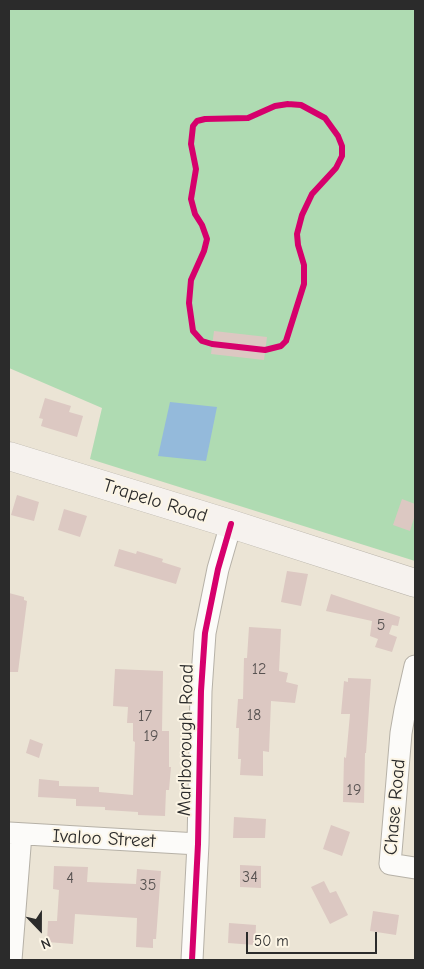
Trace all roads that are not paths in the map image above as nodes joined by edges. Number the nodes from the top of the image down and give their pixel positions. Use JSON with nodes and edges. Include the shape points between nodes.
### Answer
{"nodes":[{"id":1,"x":9,"y":456,"type":"edge"},
{"id":2,"x":230,"y":524,"type":"junction"},
{"id":3,"x":415,"y":583,"type":"edge"},
{"id":4,"x":415,"y":666,"type":"edge"},
{"id":5,"x":15,"y":834,"type":"edge"},
{"id":6,"x":198,"y":844,"type":"junction"},
{"id":7,"x":415,"y":868,"type":"edge"},
{"id":8,"x":12,"y":960,"type":"edge"},
{"id":9,"x":192,"y":960,"type":"edge"}],
"edges":[{"from":1,"to":2,"type":"main road","name":"Trapelo Road"},
{"from":2,"to":3,"type":"main road","name":"Trapelo Road"},
{"from":2,"to":6,"type":"street","name":"Marlborough Road","via":[[204,633]]},
{"from":4,"to":7,"type":"street","name":"Chase Road","via":[[401,733],[390,864]]},
{"from":5,"to":6,"type":"street","name":"Ivaloo Street"},
{"from":5,"to":8,"type":"street"},
{"from":6,"to":9,"type":"street","name":"Marlborough Road"}]}
